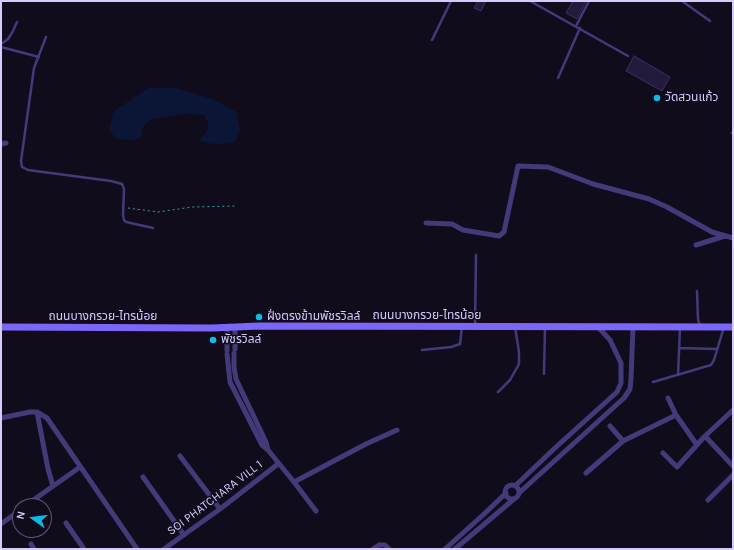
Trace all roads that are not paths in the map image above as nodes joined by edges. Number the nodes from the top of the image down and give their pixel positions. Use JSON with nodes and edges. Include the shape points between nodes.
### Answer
{"nodes":[{"id":1,"x":451,"y":1,"type":"edge"},
{"id":2,"x":530,"y":1,"type":"edge"},
{"id":3,"x":589,"y":1,"type":"edge"},
{"id":4,"x":682,"y":1,"type":"edge"},
{"id":5,"x":710,"y":21,"type":"dead end"},
{"id":6,"x":17,"y":22,"type":"dead end"},
{"id":7,"x":576,"y":26,"type":"junction"},
{"id":8,"x":580,"y":28,"type":"junction"},
{"id":9,"x":46,"y":37,"type":"dead end"},
{"id":10,"x":432,"y":40,"type":"dead end"},
{"id":11,"x":1,"y":44,"type":"edge"},
{"id":12,"x":1,"y":48,"type":"edge"},
{"id":13,"x":628,"y":56,"type":"dead end"},
{"id":14,"x":40,"y":57,"type":"junction"},
{"id":15,"x":558,"y":78,"type":"dead end"},
{"id":16,"x":426,"y":223,"type":"dead end"},
{"id":17,"x":153,"y":228,"type":"dead end"},
{"id":18,"x":726,"y":236,"type":"junction"},
{"id":19,"x":733,"y":238,"type":"edge"},
{"id":20,"x":696,"y":245,"type":"dead end"},
{"id":21,"x":476,"y":255,"type":"dead end"},
{"id":22,"x":697,"y":291,"type":"dead end"},
{"id":23,"x":1,"y":327,"type":"edge"},
{"id":24,"x":462,"y":327,"type":"junction"},
{"id":25,"x":475,"y":327,"type":"junction"},
{"id":26,"x":515,"y":327,"type":"junction"},
{"id":27,"x":545,"y":327,"type":"junction"},
{"id":28,"x":598,"y":327,"type":"junction"},
{"id":29,"x":633,"y":327,"type":"junction"},
{"id":30,"x":680,"y":327,"type":"junction"},
{"id":31,"x":700,"y":327,"type":"junction"},
{"id":32,"x":724,"y":327,"type":"junction"},
{"id":33,"x":733,"y":327,"type":"edge"},
{"id":34,"x":227,"y":328,"type":"junction"},
{"id":35,"x":236,"y":328,"type":"junction"},
{"id":36,"x":679,"y":348,"type":"junction"},
{"id":37,"x":717,"y":349,"type":"junction"},
{"id":38,"x":422,"y":350,"type":"dead end"},
{"id":39,"x":621,"y":363,"type":"junction"},
{"id":40,"x":631,"y":363,"type":"junction"},
{"id":41,"x":544,"y":374,"type":"dead end"},
{"id":42,"x":678,"y":375,"type":"junction"},
{"id":43,"x":236,"y":379,"type":"junction"},
{"id":44,"x":230,"y":382,"type":"junction"},
{"id":45,"x":653,"y":382,"type":"dead end"},
{"id":46,"x":498,"y":392,"type":"dead end"},
{"id":47,"x":668,"y":398,"type":"dead end"},
{"id":48,"x":598,"y":409,"type":"junction"},
{"id":49,"x":733,"y":410,"type":"edge"},
{"id":50,"x":37,"y":412,"type":"junction"},
{"id":51,"x":676,"y":415,"type":"junction"},
{"id":52,"x":604,"y":417,"type":"junction"},
{"id":53,"x":1,"y":418,"type":"edge"},
{"id":54,"x":610,"y":426,"type":"dead end"},
{"id":55,"x":397,"y":430,"type":"dead end"},
{"id":56,"x":705,"y":436,"type":"junction"},
{"id":57,"x":623,"y":441,"type":"junction"},
{"id":58,"x":697,"y":445,"type":"junction"},
{"id":59,"x":556,"y":447,"type":"junction"},
{"id":60,"x":268,"y":450,"type":"junction"},
{"id":61,"x":662,"y":453,"type":"dead end"},
{"id":62,"x":562,"y":454,"type":"junction"},
{"id":63,"x":180,"y":456,"type":"dead end"},
{"id":64,"x":278,"y":464,"type":"junction"},
{"id":65,"x":80,"y":466,"type":"junction"},
{"id":66,"x":733,"y":466,"type":"edge"},
{"id":67,"x":586,"y":473,"type":"dead end"},
{"id":68,"x":733,"y":475,"type":"edge"},
{"id":69,"x":142,"y":477,"type":"dead end"},
{"id":70,"x":294,"y":482,"type":"junction"},
{"id":71,"x":53,"y":486,"type":"junction"},
{"id":72,"x":515,"y":486,"type":"junction"},
{"id":73,"x":506,"y":493,"type":"junction"},
{"id":74,"x":519,"y":493,"type":"junction"},
{"id":75,"x":36,"y":498,"type":"edge"},
{"id":76,"x":514,"y":499,"type":"junction"},
{"id":77,"x":708,"y":500,"type":"dead end"},
{"id":78,"x":220,"y":509,"type":"junction"},
{"id":79,"x":316,"y":511,"type":"dead end"},
{"id":80,"x":12,"y":515,"type":"edge"},
{"id":81,"x":483,"y":515,"type":"junction"},
{"id":82,"x":488,"y":520,"type":"junction"},
{"id":83,"x":1,"y":522,"type":"edge"},
{"id":84,"x":66,"y":523,"type":"dead end"},
{"id":85,"x":184,"y":535,"type":"junction"},
{"id":86,"x":84,"y":549,"type":"edge"},
{"id":87,"x":137,"y":549,"type":"edge"},
{"id":88,"x":164,"y":549,"type":"edge"},
{"id":89,"x":373,"y":549,"type":"edge"},
{"id":90,"x":389,"y":549,"type":"edge"},
{"id":91,"x":445,"y":549,"type":"edge"},
{"id":92,"x":456,"y":549,"type":"edge"}],
"edges":[{"from":1,"to":10,"type":"lane"},
{"from":2,"to":7,"type":"lane"},
{"from":3,"to":7,"type":"lane"},
{"from":4,"to":5,"type":"lane"},
{"from":6,"to":11,"type":"lane","via":[[8,39]]},
{"from":7,"to":8,"type":"lane"},
{"from":8,"to":13,"type":"lane"},
{"from":8,"to":15,"type":"lane"},
{"from":9,"to":14,"type":"lane"},
{"from":12,"to":14,"type":"lane"},
{"from":14,"to":17,"type":"lane","via":[[34,68],[22,167],[122,184],[123,218],[126,222]]},
{"from":16,"to":18,"type":"street","via":[[452,224],[463,230],[499,236],[504,232],[518,166],[548,167],[593,184],[649,199],[712,232]]},
{"from":18,"to":19,"type":"street"},
{"from":18,"to":20,"type":"street"},
{"from":21,"to":25,"type":"lane"},
{"from":22,"to":31,"type":"lane"},
{"from":23,"to":34,"type":"main road","name":"ถนนบางกรวย-ไทรน้อย"},
{"from":24,"to":25,"type":"main road","name":"ถนนบางกรวย-ไทรน้อย"},
{"from":24,"to":35,"type":"main road","name":"ถนนบางกรวย-ไทรน้อย"},
{"from":24,"to":38,"type":"lane","via":[[460,344]]},
{"from":25,"to":26,"type":"main road","name":"ถนนบางกรวย-ไทรน้อย"},
{"from":26,"to":27,"type":"main road","name":"ถนนบางกรวย-ไทรน้อย"},
{"from":26,"to":46,"type":"lane","via":[[519,364],[510,380]]},
{"from":27,"to":28,"type":"main road","name":"ถนนบางกรวย-ไทรน้อย"},
{"from":27,"to":41,"type":"lane"},
{"from":28,"to":29,"type":"main road","name":"ถนนบางกรวย-ไทรน้อย"},
{"from":28,"to":39,"type":"street","via":[[610,340]]},
{"from":29,"to":30,"type":"main road","name":"ถนนบางกรวย-ไทรน้อย"},
{"from":29,"to":40,"type":"street"},
{"from":30,"to":31,"type":"main road","name":"ถนนบางกรวย-ไทรน้อย"},
{"from":30,"to":36,"type":"lane"},
{"from":31,"to":32,"type":"main road","name":"ถนนบางกรวย-ไทรน้อย"},
{"from":32,"to":33,"type":"main road","name":"ถนนบางกรวย-ไทรน้อย"},
{"from":32,"to":37,"type":"lane"},
{"from":34,"to":35,"type":"main road","name":"ถนนบางกรวย-ไทรน้อย"},
{"from":34,"to":44,"type":"street"},
{"from":35,"to":43,"type":"street"},
{"from":36,"to":37,"type":"lane"},
{"from":36,"to":42,"type":"lane"},
{"from":37,"to":42,"type":"lane","via":[[711,365]]},
{"from":39,"to":40,"type":"street"},
{"from":39,"to":48,"type":"street","via":[[621,383],[617,392]]},
{"from":40,"to":52,"type":"street","via":[[630,389]]},
{"from":42,"to":45,"type":"lane"},
{"from":43,"to":44,"type":"street"},
{"from":43,"to":60,"type":"street"},
{"from":44,"to":60,"type":"street","via":[[262,445]]},
{"from":47,"to":51,"type":"street"},
{"from":48,"to":52,"type":"street"},
{"from":48,"to":59,"type":"street"},
{"from":49,"to":56,"type":"street"},
{"from":50,"to":53,"type":"street"},
{"from":50,"to":65,"type":"street","via":[[47,418]]},
{"from":50,"to":71,"type":"street"},
{"from":51,"to":57,"type":"street"},
{"from":51,"to":58,"type":"street"},
{"from":52,"to":62,"type":"street"},
{"from":54,"to":57,"type":"street"},
{"from":55,"to":70,"type":"street"},
{"from":56,"to":58,"type":"street"},
{"from":56,"to":66,"type":"street"},
{"from":57,"to":67,"type":"street"},
{"from":58,"to":61,"type":"street","via":[[676,467]]},
{"from":59,"to":62,"type":"street"},
{"from":59,"to":72,"type":"street"},
{"from":60,"to":64,"type":"street"},
{"from":62,"to":74,"type":"street"},
{"from":63,"to":78,"type":"street"},
{"from":64,"to":70,"type":"street"},
{"from":64,"to":78,"type":"street","name":"SOI PHATCHARA VILL 1"},
{"from":65,"to":71,"type":"street"},
{"from":65,"to":87,"type":"street"},
{"from":68,"to":77,"type":"street"},
{"from":69,"to":85,"type":"street"},
{"from":70,"to":79,"type":"street"},
{"from":71,"to":75,"type":"street"},
{"from":72,"to":73,"type":"street","via":[[508,486]]},
{"from":72,"to":74,"type":"street"},
{"from":73,"to":76,"type":"street","via":[[509,498]]},
{"from":73,"to":81,"type":"street"},
{"from":74,"to":76,"type":"street"},
{"from":76,"to":82,"type":"street"},
{"from":78,"to":85,"type":"street","name":"SOI PHATCHARA VILL 1"},
{"from":80,"to":83,"type":"street"},
{"from":81,"to":82,"type":"street"},
{"from":81,"to":91,"type":"street"},
{"from":82,"to":92,"type":"street"},
{"from":84,"to":86,"type":"street"},
{"from":85,"to":88,"type":"street","name":"SOI PHATCHARA VILL 1"},
{"from":89,"to":90,"type":"street","via":[[385,545]]}]}
